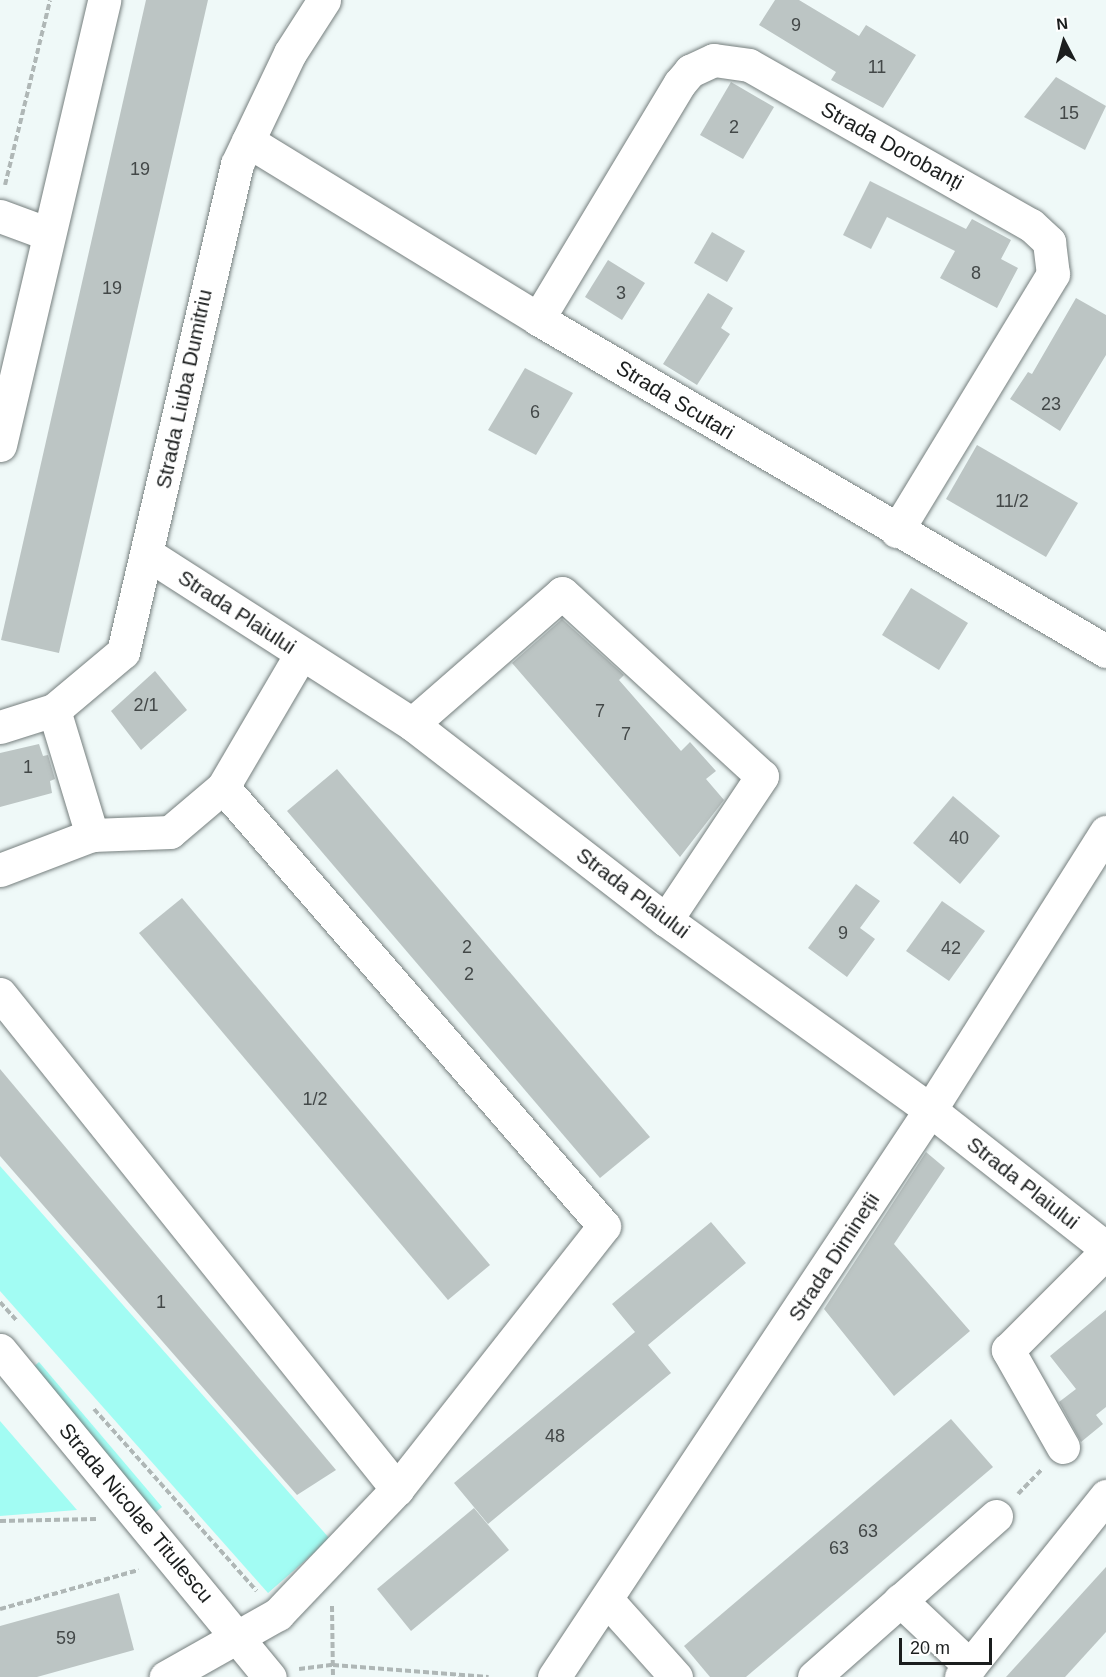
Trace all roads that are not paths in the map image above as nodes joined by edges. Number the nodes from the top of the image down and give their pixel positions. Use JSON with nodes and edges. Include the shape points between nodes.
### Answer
{"nodes":[{"id":1,"x":104,"y":0,"type":"edge"},
{"id":2,"x":324,"y":0,"type":"edge"},
{"id":3,"x":248,"y":141,"type":"junction"},
{"id":4,"x":1,"y":205,"type":"edge"},
{"id":5,"x":46,"y":233,"type":"junction"},
{"id":6,"x":538,"y":319,"type":"junction"},
{"id":7,"x":0,"y":445,"type":"edge"},
{"id":8,"x":897,"y":531,"type":"junction"},
{"id":9,"x":149,"y":555,"type":"junction"},
{"id":10,"x":1106,"y":651,"type":"edge"},
{"id":11,"x":301,"y":654,"type":"junction"},
{"id":12,"x":54,"y":710,"type":"junction"},
{"id":13,"x":412,"y":724,"type":"junction"},
{"id":14,"x":0,"y":727,"type":"edge"},
{"id":15,"x":223,"y":788,"type":"junction"},
{"id":16,"x":1106,"y":832,"type":"edge"},
{"id":17,"x":92,"y":835,"type":"junction"},
{"id":18,"x":0,"y":870,"type":"edge"},
{"id":19,"x":666,"y":920,"type":"junction"},
{"id":20,"x":0,"y":994,"type":"edge"},
{"id":21,"x":930,"y":1110,"type":"junction"},
{"id":22,"x":1106,"y":1248,"type":"edge"},
{"id":23,"x":1106,"y":1252,"type":"edge"},
{"id":24,"x":10,"y":1338,"type":"edge"},
{"id":25,"x":1063,"y":1447,"type":"road end"},
{"id":26,"x":397,"y":1489,"type":"junction"},
{"id":27,"x":1106,"y":1496,"type":"edge"},
{"id":28,"x":996,"y":1516,"type":"road end"},
{"id":29,"x":900,"y":1600,"type":"junction"},
{"id":30,"x":608,"y":1602,"type":"junction"},
{"id":31,"x":240,"y":1636,"type":"junction"},
{"id":32,"x":965,"y":1672,"type":"edge"},
{"id":33,"x":268,"y":1674,"type":"edge"},
{"id":34,"x":166,"y":1677,"type":"edge"},
{"id":35,"x":555,"y":1677,"type":"edge"},
{"id":36,"x":676,"y":1677,"type":"edge"},
{"id":37,"x":814,"y":1677,"type":"edge"}],
"edges":[{"from":1,"to":5,"type":"street"},
{"from":2,"to":3,"type":"street","name":"Strada Liuba Dumitriu","via":[[290,53]]},
{"from":3,"to":6,"type":"street","name":"Strada Scutari"},
{"from":3,"to":9,"type":"street","name":"Strada Liuba Dumitriu","via":[[237,164],[213,254]]},
{"from":4,"to":5,"type":"street"},
{"from":5,"to":7,"type":"street"},
{"from":6,"to":8,"type":"street","name":"Strada Scutari"},
{"from":6,"to":8,"type":"street","name":"Strada Dorobanți","via":[[680,83],[690,71],[714,60],[749,66],[1031,225],[1049,242],[1053,274]]},
{"from":8,"to":10,"type":"street","name":"Strada Scutari"},
{"from":9,"to":11,"type":"street","name":"Strada Plaiului"},
{"from":9,"to":12,"type":"street","name":"Strada Liuba Dumitriu","via":[[123,652]]},
{"from":11,"to":13,"type":"street","name":"Strada Plaiului"},
{"from":11,"to":15,"type":"street"},
{"from":12,"to":14,"type":"street","name":"Strada Liuba Dumitriu"},
{"from":12,"to":17,"type":"street"},
{"from":13,"to":19,"type":"street","name":"Strada Plaiului"},
{"from":13,"to":19,"type":"street","via":[[562,593],[762,776]]},
{"from":15,"to":17,"type":"street","via":[[170,832]]},
{"from":15,"to":26,"type":"street","via":[[604,1226]]},
{"from":16,"to":21,"type":"street","name":"Strada Dimineții"},
{"from":17,"to":18,"type":"street"},
{"from":19,"to":21,"type":"street","name":"Strada Plaiului"},
{"from":20,"to":26,"type":"street"},
{"from":21,"to":22,"type":"street","name":"Strada Plaiului"},
{"from":21,"to":30,"type":"street","name":"Strada Dimineții"},
{"from":23,"to":25,"type":"street","via":[[1008,1350]]},
{"from":24,"to":31,"type":"street","name":"Strada Nicolae Titulescu"},
{"from":26,"to":31,"type":"street","via":[[278,1614]]},
{"from":27,"to":32,"type":"street"},
{"from":28,"to":29,"type":"street"},
{"from":29,"to":32,"type":"street"},
{"from":29,"to":37,"type":"street"},
{"from":30,"to":35,"type":"street","name":"Strada Dimineții"},
{"from":30,"to":36,"type":"street"},
{"from":31,"to":33,"type":"street","name":"Strada Nicolae Titulescu"},
{"from":31,"to":34,"type":"street"}]}
